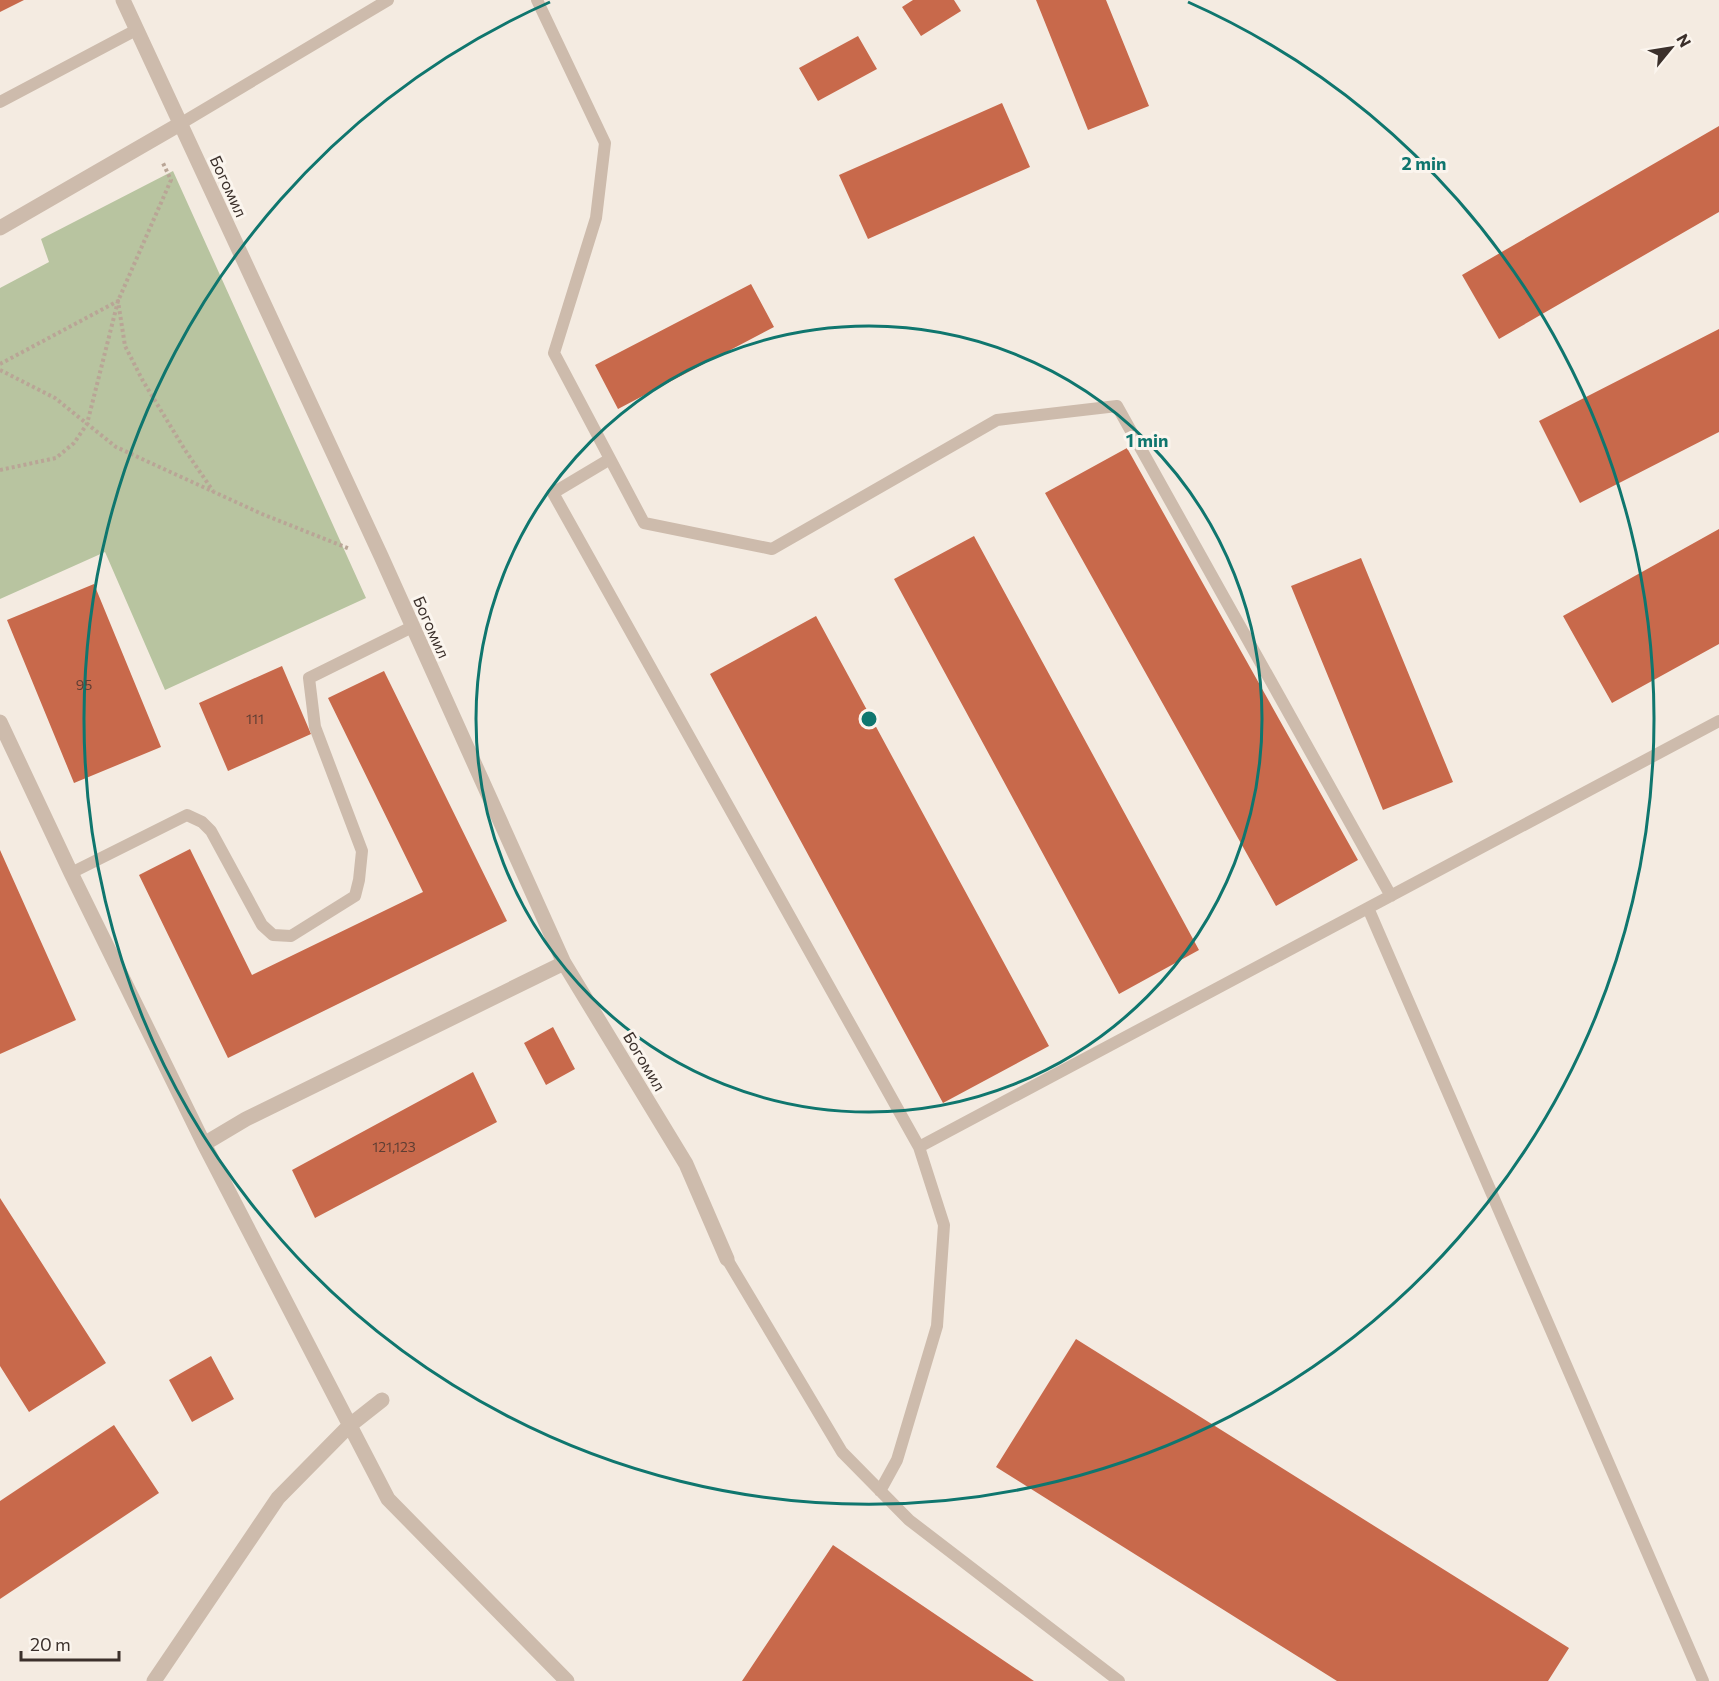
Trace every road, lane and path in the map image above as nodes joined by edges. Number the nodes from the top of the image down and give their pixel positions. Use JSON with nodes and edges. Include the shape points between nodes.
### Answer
{"nodes":[{"id":1,"x":123,"y":0,"type":"edge"},
{"id":2,"x":388,"y":0,"type":"edge"},
{"id":3,"x":537,"y":0,"type":"edge"},
{"id":4,"x":136,"y":30,"type":"junction"},
{"id":5,"x":0,"y":102,"type":"edge"},
{"id":6,"x":180,"y":124,"type":"junction"},
{"id":7,"x":153,"y":138,"type":"junction"},
{"id":8,"x":1,"y":224,"type":"edge"},
{"id":9,"x":118,"y":302,"type":"junction"},
{"id":10,"x":0,"y":364,"type":"edge"},
{"id":11,"x":0,"y":370,"type":"edge"},
{"id":12,"x":87,"y":424,"type":"junction"},
{"id":13,"x":610,"y":459,"type":"junction"},
{"id":14,"x":0,"y":470,"type":"edge"},
{"id":15,"x":213,"y":491,"type":"junction"},
{"id":16,"x":381,"y":556,"type":"junction"},
{"id":17,"x":412,"y":627,"type":"junction"},
{"id":18,"x":1719,"y":721,"type":"edge"},
{"id":19,"x":0,"y":722,"type":"edge"},
{"id":20,"x":71,"y":873,"type":"junction"},
{"id":21,"x":1391,"y":896,"type":"junction"},
{"id":22,"x":1368,"y":908,"type":"junction"},
{"id":23,"x":564,"y":963,"type":"junction"},
{"id":24,"x":204,"y":1144,"type":"junction"},
{"id":25,"x":919,"y":1147,"type":"junction"},
{"id":26,"x":727,"y":1259,"type":"joint"},
{"id":27,"x":382,"y":1400,"type":"dead end"},
{"id":28,"x":349,"y":1426,"type":"junction"},
{"id":29,"x":880,"y":1491,"type":"junction"},
{"id":30,"x":154,"y":1681,"type":"edge"},
{"id":31,"x":567,"y":1681,"type":"edge"},
{"id":32,"x":1119,"y":1681,"type":"edge"},
{"id":33,"x":1703,"y":1681,"type":"edge"}],
"edges":[{"from":1,"to":4,"type":"street","name":"Богомил"},
{"from":2,"to":6,"type":"lane"},
{"from":3,"to":13,"type":"lane","via":[[605,143],[596,218],[554,353]]},
{"from":4,"to":5,"type":"lane"},
{"from":4,"to":6,"type":"street","name":"Богомил"},
{"from":6,"to":7,"type":"street"},
{"from":6,"to":16,"type":"street","name":"Богомил"},
{"from":7,"to":8,"type":"street"},
{"from":7,"to":9,"type":"path","via":[[171,180]]},
{"from":9,"to":10,"type":"path"},
{"from":9,"to":12,"type":"path"},
{"from":9,"to":15,"type":"path","via":[[125,346]]},
{"from":11,"to":12,"type":"path","via":[[55,398]]},
{"from":12,"to":14,"type":"path","via":[[74,443],[56,458]]},
{"from":12,"to":15,"type":"path","via":[[116,447]]},
{"from":13,"to":21,"type":"lane","via":[[644,523],[772,549],[997,420],[1117,406]]},
{"from":13,"to":25,"type":"lane","via":[[553,493]]},
{"from":15,"to":16,"type":"path","via":[[357,552]]},
{"from":16,"to":17,"type":"street","name":"Богомил"},
{"from":17,"to":20,"type":"lane","via":[[309,678],[315,727],[362,851],[355,896],[291,936],[273,935],[262,925],[211,831],[187,815]]},
{"from":17,"to":23,"type":"street","name":"Богомил"},
{"from":18,"to":21,"type":"lane"},
{"from":19,"to":20,"type":"street"},
{"from":20,"to":24,"type":"street"},
{"from":21,"to":22,"type":"lane"},
{"from":22,"to":25,"type":"lane"},
{"from":22,"to":33,"type":"lane"},
{"from":23,"to":24,"type":"street","via":[[246,1119]]},
{"from":23,"to":26,"type":"street","name":"Богомил","via":[[686,1164]]},
{"from":24,"to":28,"type":"street"},
{"from":25,"to":29,"type":"lane","via":[[944,1225],[937,1326],[897,1460]]},
{"from":26,"to":29,"type":"lane","via":[[842,1452]]},
{"from":27,"to":28,"type":"street"},
{"from":28,"to":30,"type":"street","via":[[278,1498]]},
{"from":28,"to":31,"type":"street","via":[[388,1500]]},
{"from":29,"to":32,"type":"lane","via":[[909,1520]]}]}
